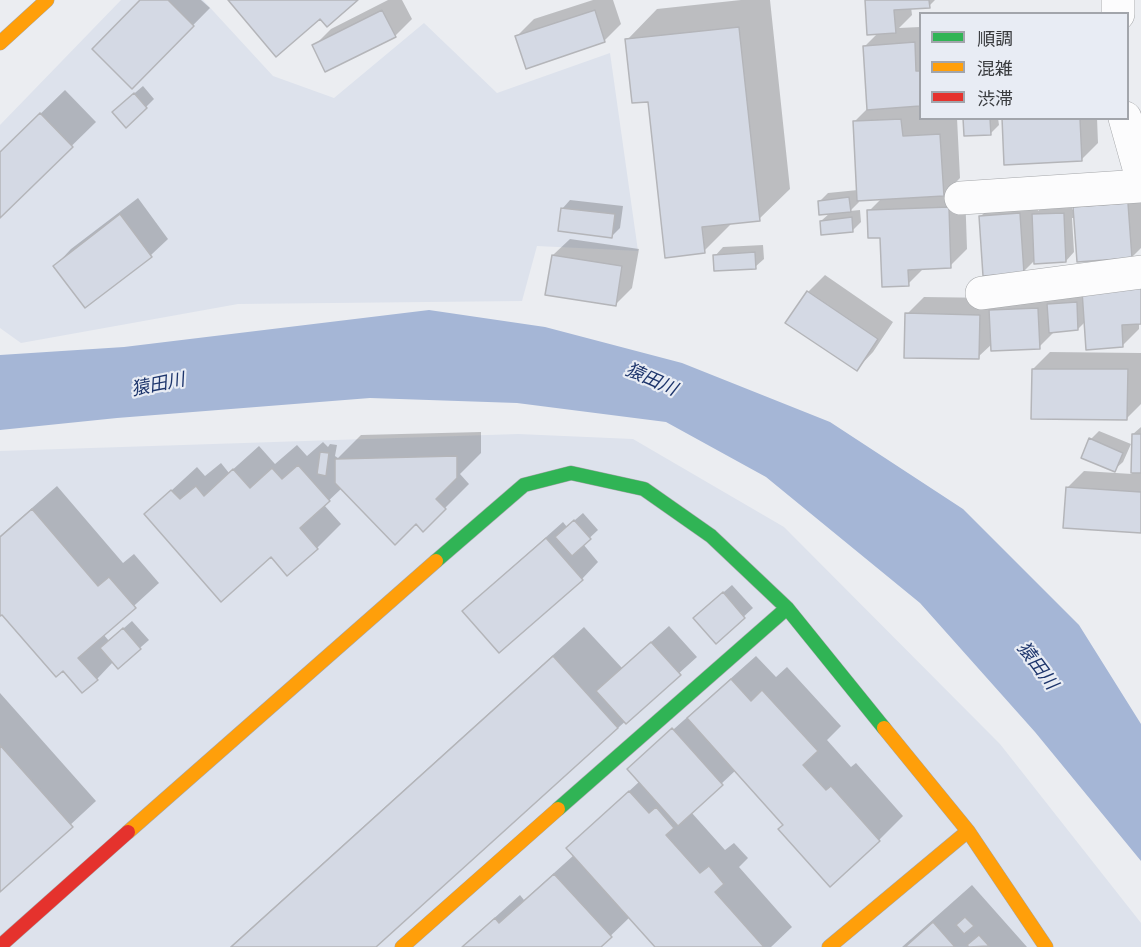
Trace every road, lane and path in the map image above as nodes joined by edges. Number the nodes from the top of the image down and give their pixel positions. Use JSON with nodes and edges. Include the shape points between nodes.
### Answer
{"nodes":[{"id":1,"x":47,"y":0,"type":"edge"},
{"id":2,"x":0,"y":43,"type":"edge"},
{"id":3,"x":1126,"y":120,"type":"edge"},
{"id":4,"x":1141,"y":175,"type":"edge"},
{"id":5,"x":1141,"y":186,"type":"edge"},
{"id":6,"x":961,"y":198,"type":"dead end"},
{"id":7,"x":1141,"y":272,"type":"edge"},
{"id":8,"x":982,"y":293,"type":"dead end"},
{"id":9,"x":787,"y":608,"type":"junction"},
{"id":10,"x":968,"y":831,"type":"junction"},
{"id":11,"x":0,"y":946,"type":"edge"},
{"id":12,"x":402,"y":947,"type":"edge"},
{"id":13,"x":829,"y":947,"type":"edge"},
{"id":14,"x":1046,"y":947,"type":"edge"}],
"edges":[{"from":1,"to":2,"type":"main road"},
{"from":3,"to":4,"type":"street"},
{"from":5,"to":6,"type":"street"},
{"from":7,"to":8,"type":"street"},
{"from":9,"to":10,"type":"main road"},
{"from":9,"to":11,"type":"main road","via":[[711,536],[644,489],[571,473],[524,484]]},
{"from":9,"to":12,"type":"main road"},
{"from":10,"to":13,"type":"main road"},
{"from":10,"to":14,"type":"main road"}]}
